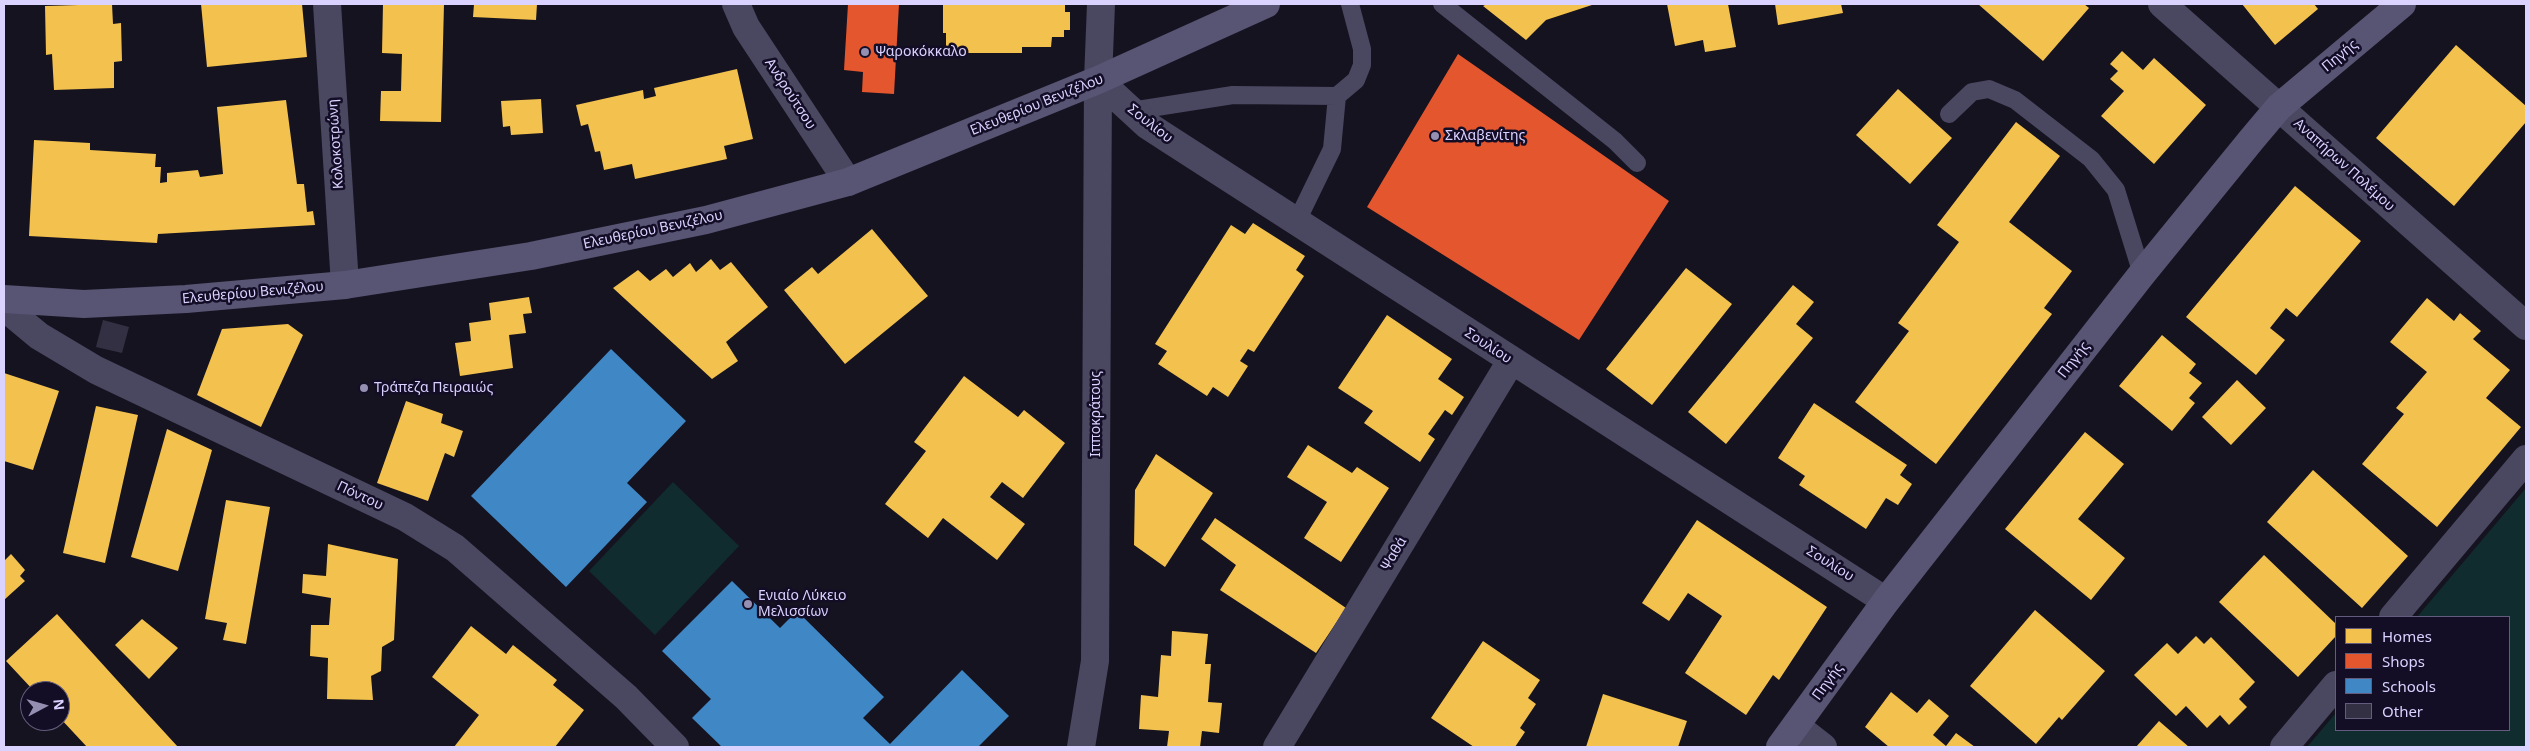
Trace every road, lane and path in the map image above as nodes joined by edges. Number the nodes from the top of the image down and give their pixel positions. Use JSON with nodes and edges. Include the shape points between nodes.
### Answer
{"nodes":[{"id":1,"x":327,"y":4,"type":"edge"},
{"id":2,"x":736,"y":4,"type":"edge"},
{"id":3,"x":1101,"y":4,"type":"edge"},
{"id":4,"x":1266,"y":4,"type":"edge"},
{"id":5,"x":1350,"y":4,"type":"edge"},
{"id":6,"x":1442,"y":4,"type":"edge"},
{"id":7,"x":2162,"y":4,"type":"edge"},
{"id":8,"x":2402,"y":4,"type":"edge"},
{"id":9,"x":1098,"y":80,"type":"junction"},
{"id":10,"x":1337,"y":96,"type":"junction"},
{"id":11,"x":2279,"y":108,"type":"junction"},
{"id":12,"x":1132,"y":111,"type":"junction"},
{"id":13,"x":1949,"y":114,"type":"dead end"},
{"id":14,"x":1637,"y":163,"type":"dead end"},
{"id":15,"x":848,"y":182,"type":"junction"},
{"id":16,"x":1297,"y":220,"type":"junction"},
{"id":17,"x":2142,"y":274,"type":"junction"},
{"id":18,"x":345,"y":285,"type":"junction"},
{"id":19,"x":4,"y":299,"type":"edge"},
{"id":20,"x":4,"y":307,"type":"edge"},
{"id":21,"x":2526,"y":326,"type":"edge"},
{"id":22,"x":1511,"y":361,"type":"junction"},
{"id":23,"x":2526,"y":459,"type":"edge"},
{"id":24,"x":1886,"y":601,"type":"junction"},
{"id":25,"x":2394,"y":616,"type":"edge"},
{"id":26,"x":2335,"y":686,"type":"edge"},
{"id":27,"x":1796,"y":726,"type":"junction"},
{"id":28,"x":674,"y":747,"type":"edge"},
{"id":29,"x":1081,"y":747,"type":"edge"},
{"id":30,"x":1277,"y":747,"type":"edge"},
{"id":31,"x":1780,"y":747,"type":"edge"},
{"id":32,"x":1823,"y":747,"type":"edge"},
{"id":33,"x":2284,"y":747,"type":"edge"}],
"edges":[{"from":1,"to":18,"type":"street","name":"Κολοκοτρώνη"},
{"from":2,"to":15,"type":"street","name":"Ανδρούτσου","via":[[746,27]]},
{"from":3,"to":9,"type":"street","name":"Ιπποκράτους"},
{"from":4,"to":9,"type":"main road","name":"Ελευθερίου Βενιζέλου"},
{"from":5,"to":10,"type":"lane","via":[[1362,48],[1362,65],[1356,80]]},
{"from":6,"to":14,"type":"lane","via":[[1615,141]]},
{"from":7,"to":11,"type":"street","name":"Αναπήρων Πολέμου"},
{"from":8,"to":11,"type":"main road","name":"Πηγής"},
{"from":9,"to":12,"type":"street","name":"Σουλίου"},
{"from":9,"to":15,"type":"main road","name":"Ελευθερίου Βενιζέλου"},
{"from":9,"to":29,"type":"street","name":"Ιπποκράτους","via":[[1095,660]]},
{"from":10,"to":12,"type":"lane","via":[[1233,95]]},
{"from":10,"to":16,"type":"lane","via":[[1332,148]]},
{"from":11,"to":17,"type":"main road","name":"Πηγής"},
{"from":11,"to":21,"type":"street","name":"Αναπήρων Πολέμου"},
{"from":12,"to":16,"type":"street","name":"Σουλίου","via":[[1167,138]]},
{"from":13,"to":17,"type":"lane","via":[[1972,92],[1989,89],[2015,100],[2091,159],[2116,190]]},
{"from":15,"to":18,"type":"main road","name":"Ελευθερίου Βενιζέλου","via":[[706,220],[560,250]]},
{"from":16,"to":22,"type":"street","name":"Σουλίου"},
{"from":17,"to":24,"type":"main road","name":"Πηγής"},
{"from":18,"to":19,"type":"main road","name":"Ελευθερίου Βενιζέλου","via":[[84,304]]},
{"from":20,"to":28,"type":"street","name":"Πόντου","via":[[39,336],[96,370],[404,517],[455,548],[626,697]]},
{"from":22,"to":24,"type":"street","name":"Σουλίου"},
{"from":22,"to":30,"type":"street","name":"Ψαθά"},
{"from":23,"to":25,"type":"street"},
{"from":24,"to":27,"type":"main road","name":"Πηγής"},
{"from":26,"to":33,"type":"street"},
{"from":27,"to":31,"type":"main road","name":"Πηγής"},
{"from":27,"to":32,"type":"street"}]}
